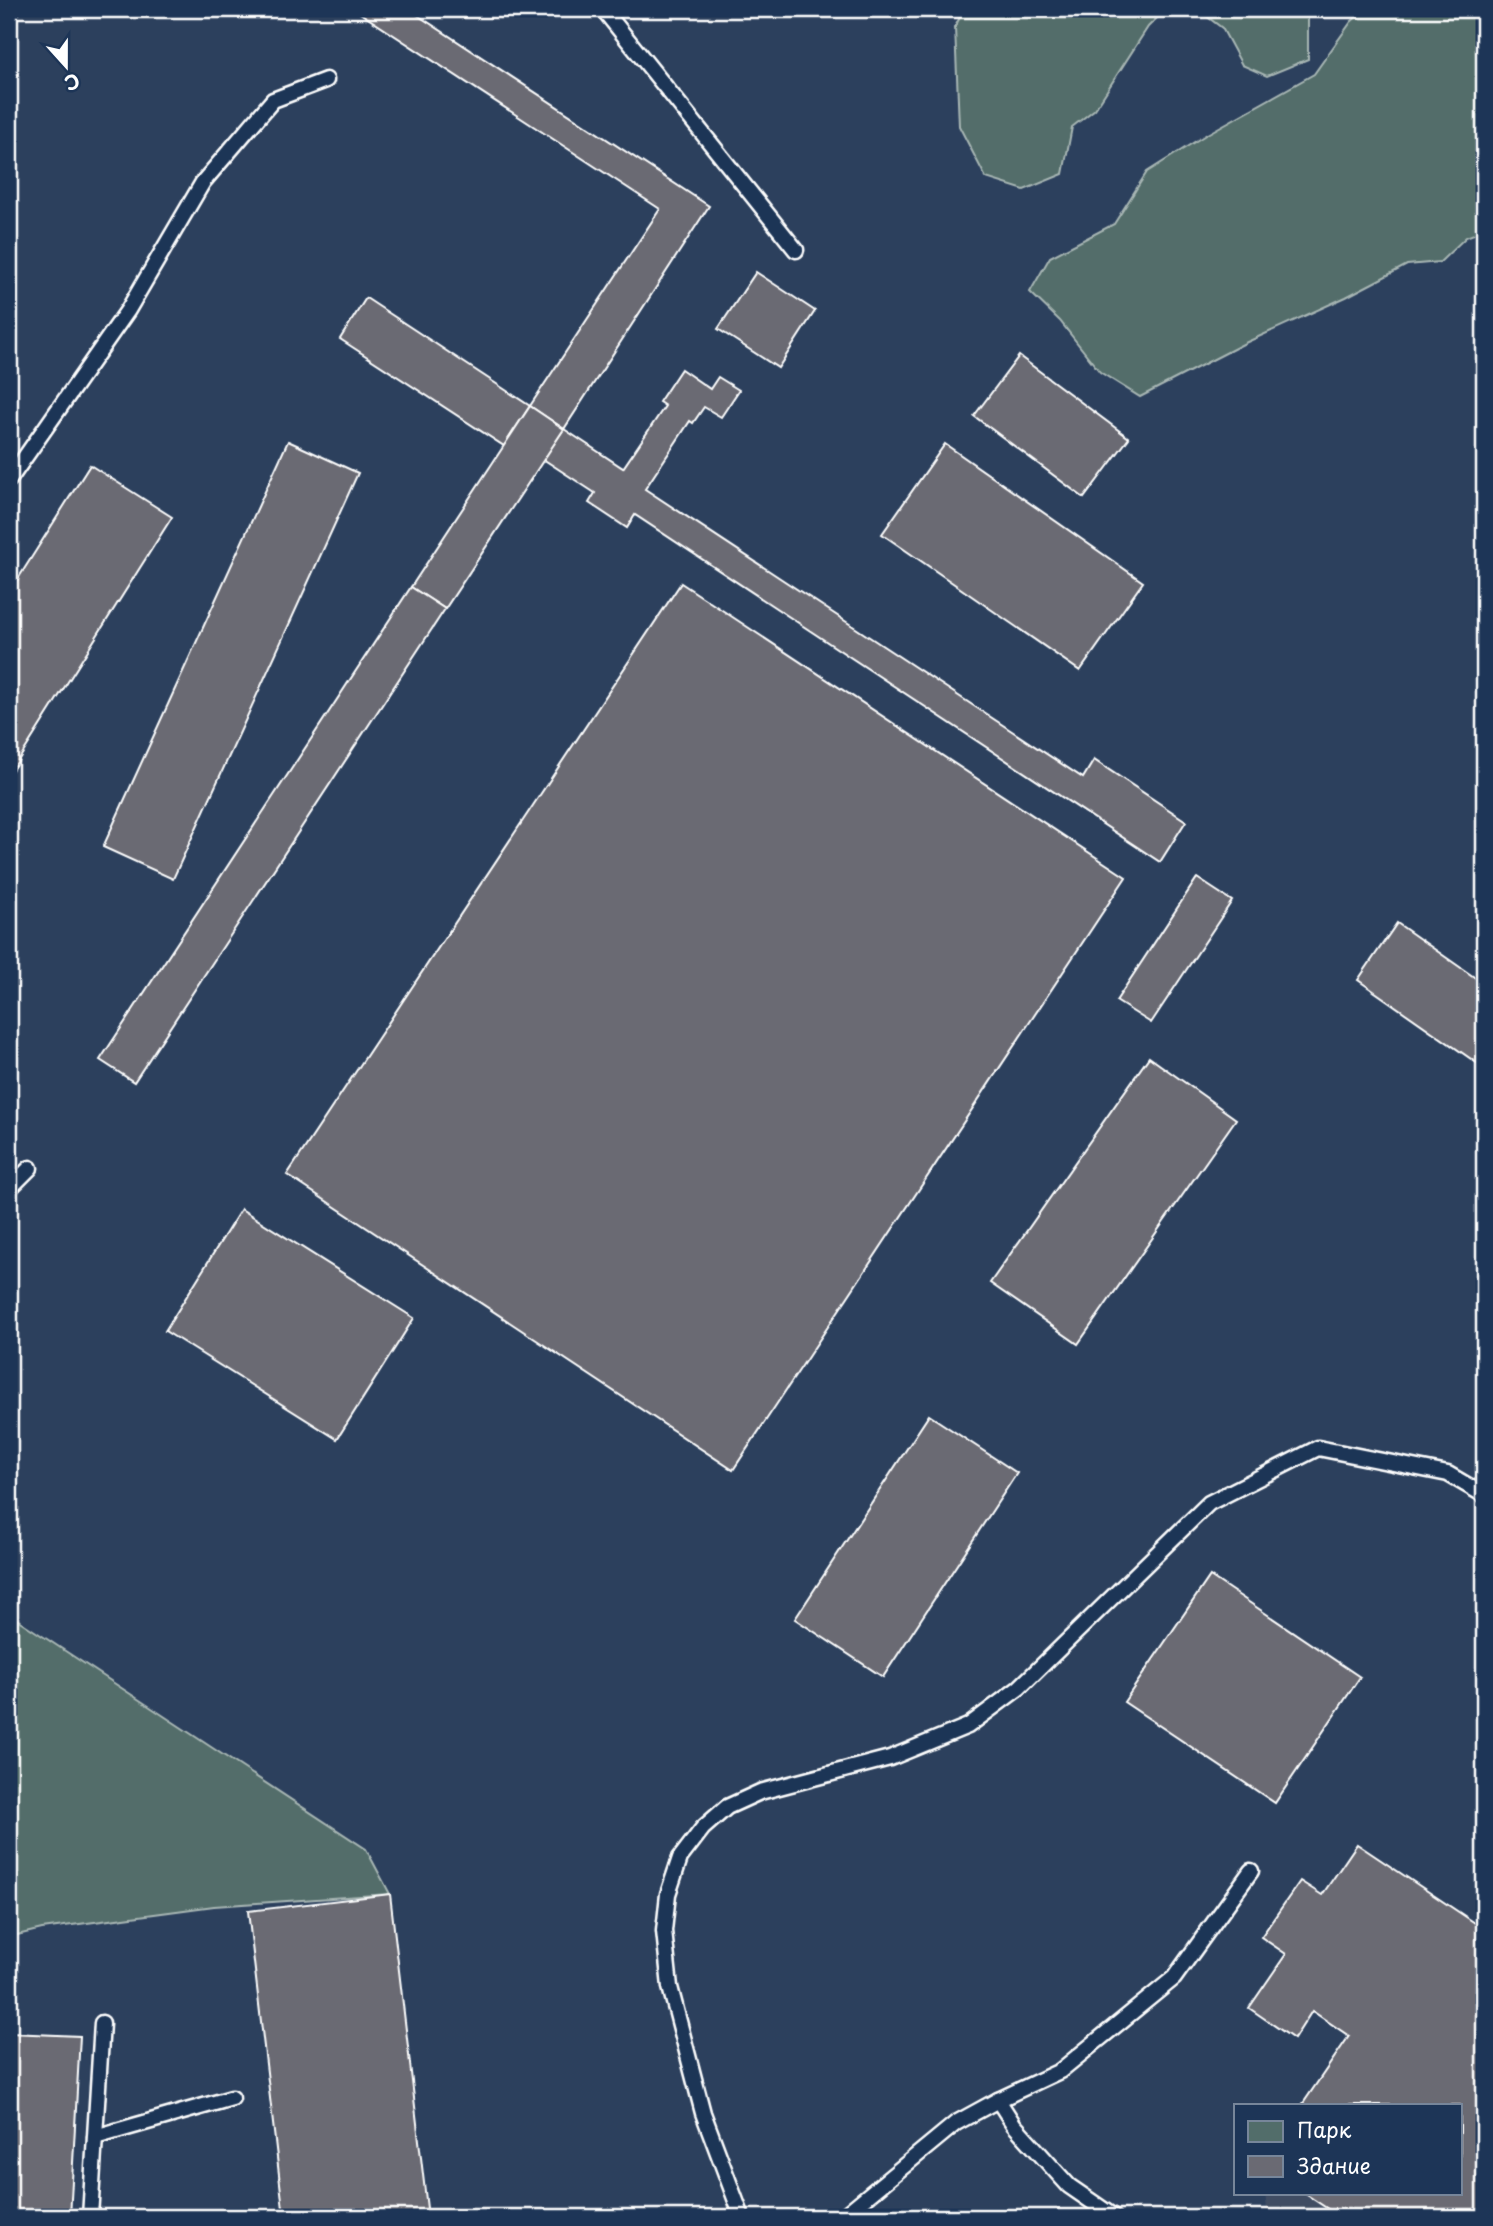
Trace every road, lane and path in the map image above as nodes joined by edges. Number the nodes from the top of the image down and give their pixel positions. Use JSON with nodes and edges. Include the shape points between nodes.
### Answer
{"nodes":[{"id":1,"x":603,"y":9,"type":"edge"},
{"id":2,"x":326,"y":80,"type":"dead end"},
{"id":3,"x":796,"y":250,"type":"dead end"},
{"id":4,"x":9,"y":480,"type":"edge"},
{"id":5,"x":30,"y":1168,"type":"dead end"},
{"id":6,"x":9,"y":1189,"type":"edge"},
{"id":7,"x":1484,"y":1495,"type":"edge"},
{"id":8,"x":1251,"y":1871,"type":"dead end"},
{"id":9,"x":102,"y":2023,"type":"dead end"},
{"id":10,"x":232,"y":2098,"type":"dead end"},
{"id":11,"x":998,"y":2100,"type":"junction"},
{"id":12,"x":95,"y":2137,"type":"junction"},
{"id":13,"x":90,"y":2217,"type":"edge"},
{"id":14,"x":743,"y":2217,"type":"edge"},
{"id":15,"x":842,"y":2217,"type":"edge"},
{"id":16,"x":1114,"y":2217,"type":"edge"}],
"edges":[{"from":1,"to":3,"type":"lane"},
{"from":2,"to":4,"type":"lane","via":[[273,100],[203,182],[128,310]]},
{"from":5,"to":6,"type":"lane"},
{"from":7,"to":14,"type":"lane","via":[[1448,1474],[1318,1448],[1209,1503],[1019,1688],[968,1726],[890,1758],[760,1792],[727,1807],[703,1828],[680,1858],[668,1894],[664,1931],[670,1987],[703,2113]]},
{"from":8,"to":11,"type":"lane","via":[[1174,1978],[1060,2071]]},
{"from":9,"to":12,"type":"lane"},
{"from":10,"to":12,"type":"lane"},
{"from":11,"to":15,"type":"lane","via":[[956,2123]]},
{"from":11,"to":16,"type":"lane","via":[[1014,2125],[1069,2186]]},
{"from":12,"to":13,"type":"lane"}]}
